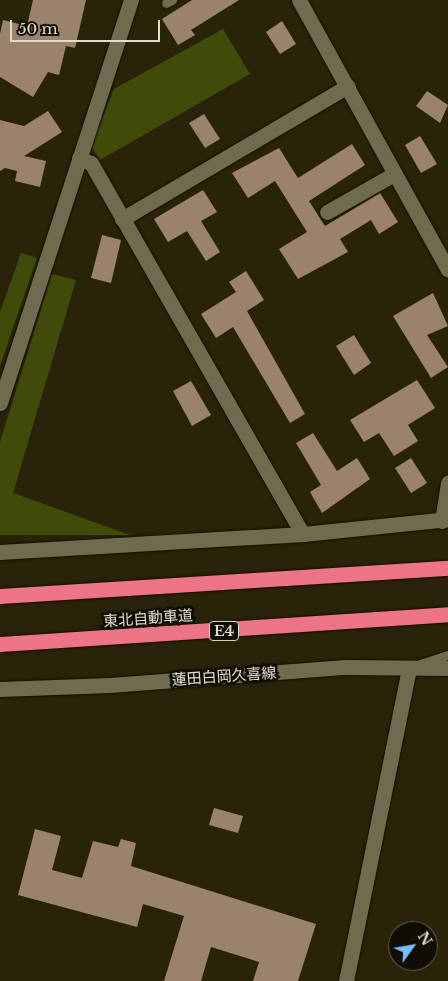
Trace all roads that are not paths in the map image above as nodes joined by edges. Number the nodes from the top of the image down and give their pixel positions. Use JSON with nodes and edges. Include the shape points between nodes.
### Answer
{"nodes":[{"id":1,"x":131,"y":0,"type":"edge"},
{"id":2,"x":299,"y":0,"type":"edge"},
{"id":3,"x":348,"y":86,"type":"junction"},
{"id":4,"x":79,"y":158,"type":"junction"},
{"id":5,"x":394,"y":174,"type":"junction"},
{"id":6,"x":328,"y":212,"type":"dead end"},
{"id":7,"x":122,"y":219,"type":"junction"},
{"id":8,"x":448,"y":270,"type":"edge"},
{"id":9,"x":0,"y":403,"type":"edge"},
{"id":10,"x":448,"y":482,"type":"edge"},
{"id":11,"x":446,"y":521,"type":"edge"},
{"id":12,"x":303,"y":534,"type":"junction"},
{"id":13,"x":0,"y":552,"type":"edge"},
{"id":14,"x":448,"y":568,"type":"edge"},
{"id":15,"x":0,"y":596,"type":"edge"},
{"id":16,"x":448,"y":614,"type":"edge"},
{"id":17,"x":0,"y":644,"type":"edge"},
{"id":18,"x":448,"y":655,"type":"edge"},
{"id":19,"x":408,"y":668,"type":"junction"},
{"id":20,"x":448,"y":668,"type":"edge"},
{"id":21,"x":0,"y":690,"type":"edge"},
{"id":22,"x":346,"y":981,"type":"edge"}],
"edges":[{"from":1,"to":4,"type":"street"},
{"from":2,"to":3,"type":"street"},
{"from":3,"to":5,"type":"street"},
{"from":3,"to":7,"type":"street"},
{"from":4,"to":7,"type":"street","via":[[91,163]]},
{"from":4,"to":9,"type":"street"},
{"from":5,"to":6,"type":"street"},
{"from":5,"to":8,"type":"street"},
{"from":7,"to":12,"type":"street"},
{"from":10,"to":11,"type":"street"},
{"from":11,"to":12,"type":"street"},
{"from":12,"to":13,"type":"street"},
{"from":14,"to":15,"type":"highway","name":"東北自動車道"},
{"from":16,"to":17,"type":"highway","name":"東北自動車道","number":"E4"},
{"from":18,"to":19,"type":"lane"},
{"from":19,"to":20,"type":"street","name":"蓮田白岡久喜線"},
{"from":19,"to":21,"type":"street","name":"蓮田白岡久喜線","via":[[345,667]]},
{"from":19,"to":22,"type":"street"}]}
